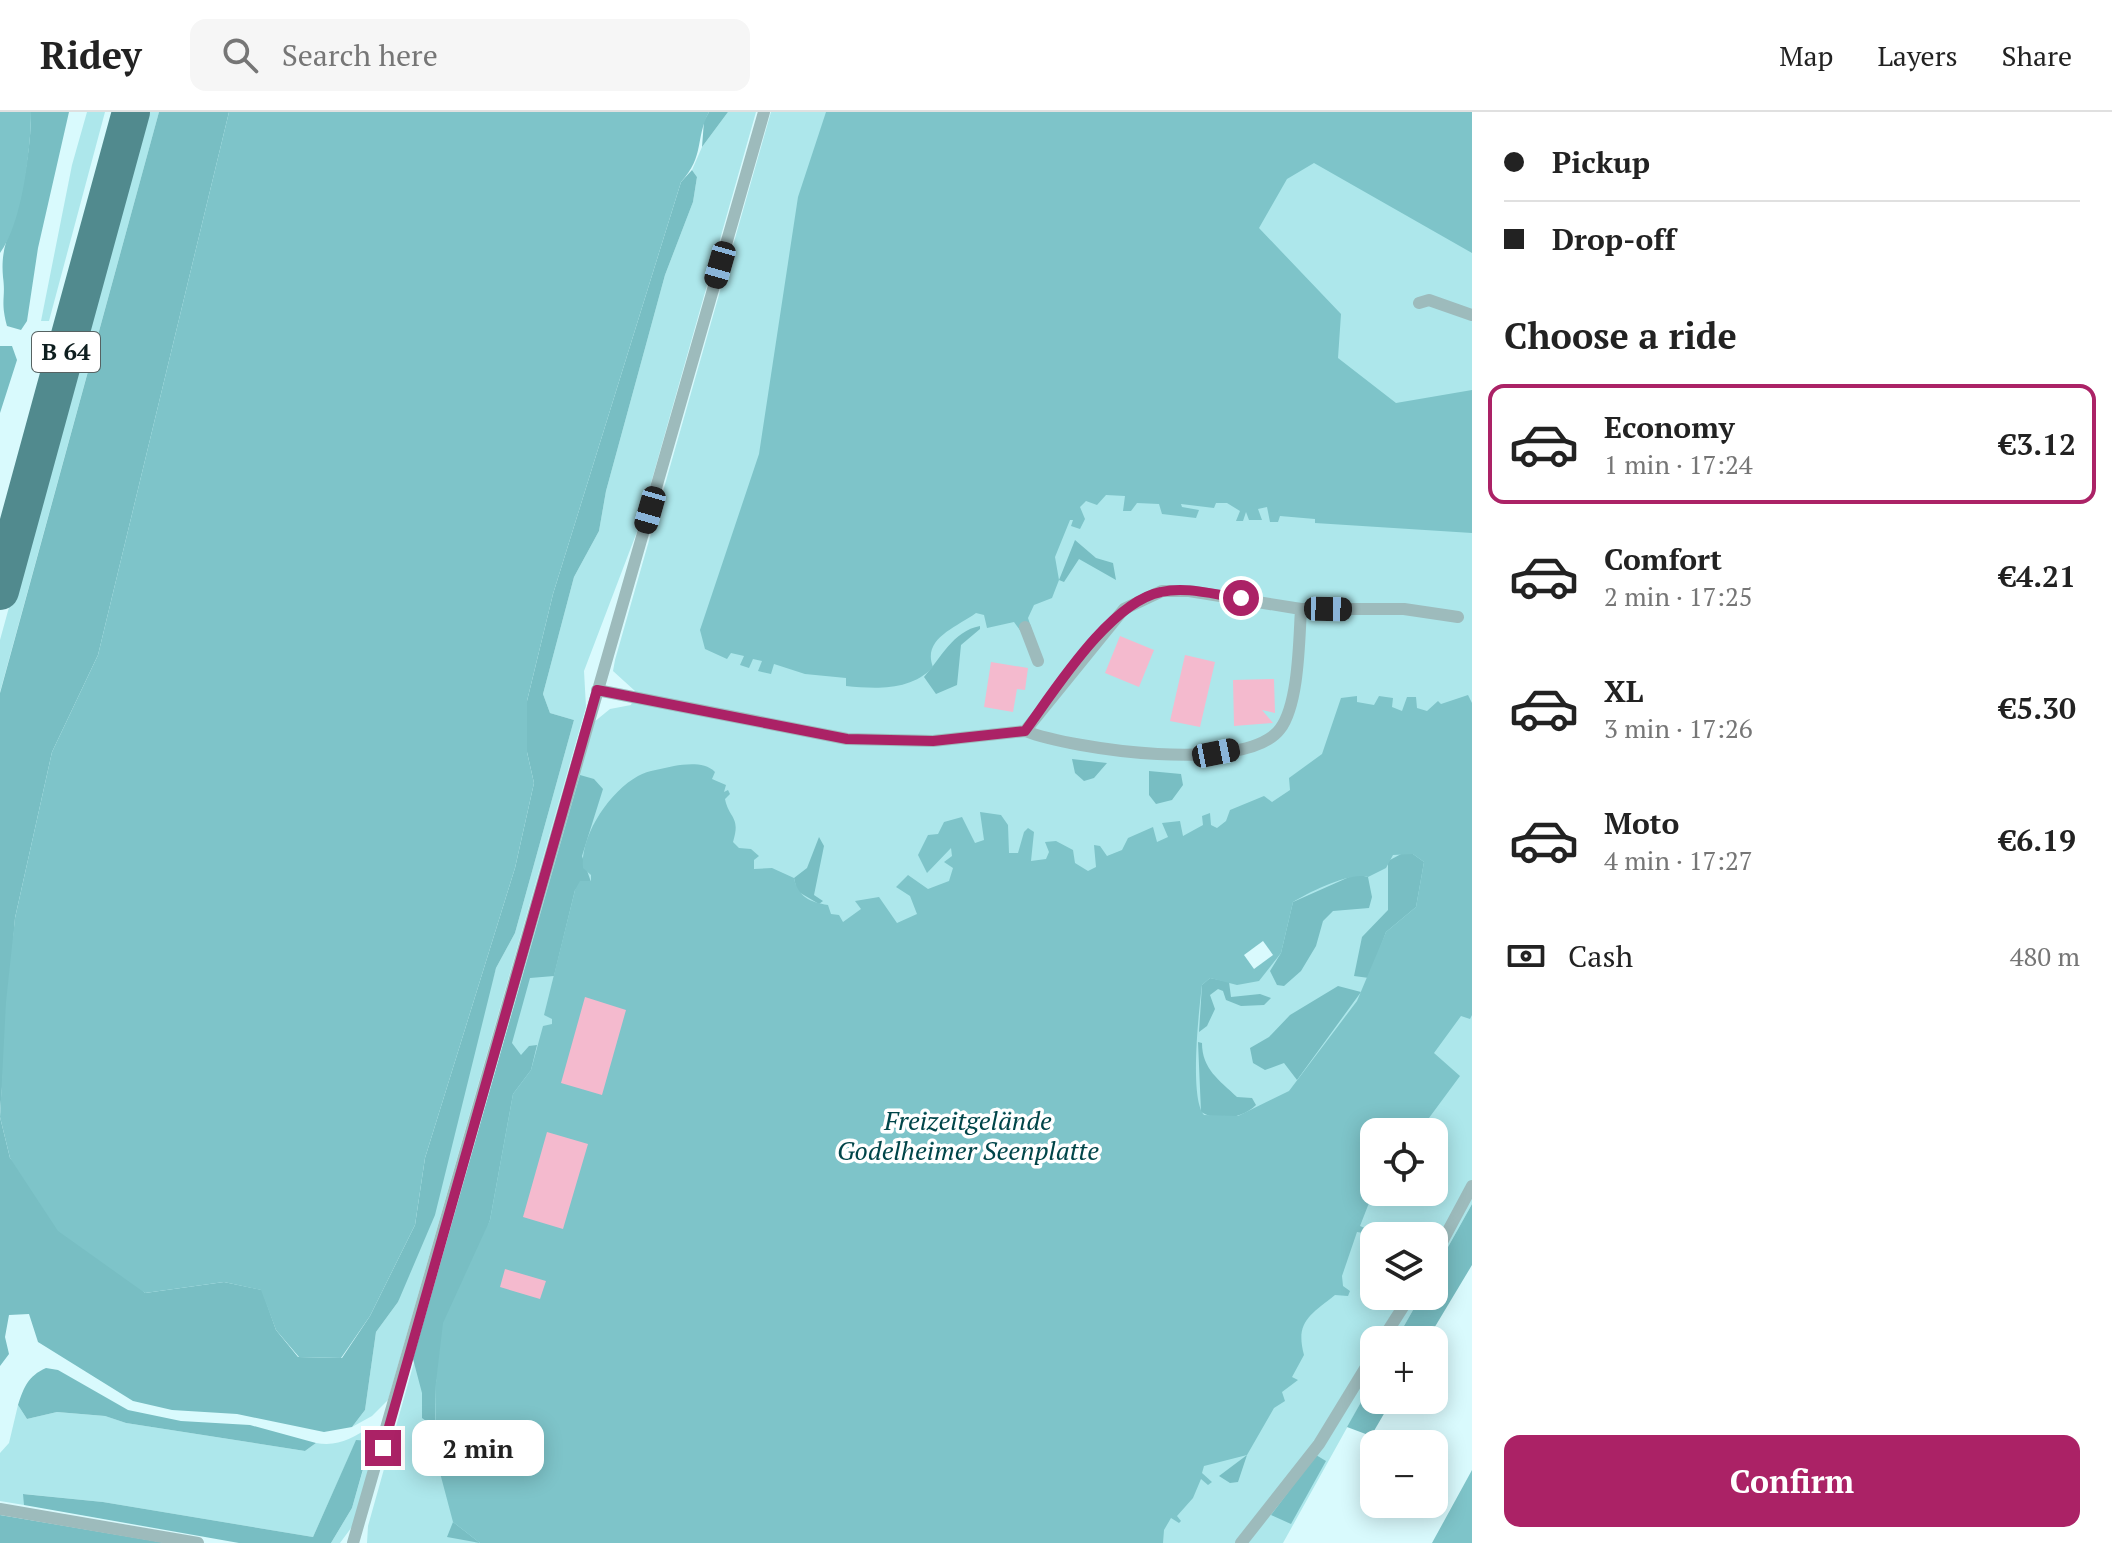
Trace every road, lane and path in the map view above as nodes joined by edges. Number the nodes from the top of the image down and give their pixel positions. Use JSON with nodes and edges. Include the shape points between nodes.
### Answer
{"nodes":[{"id":1,"x":131,"y":112,"type":"edge"},
{"id":2,"x":764,"y":112,"type":"edge"},
{"id":3,"x":1419,"y":303,"type":"dead end"},
{"id":4,"x":1472,"y":315,"type":"edge"},
{"id":5,"x":0,"y":591,"type":"edge"},
{"id":6,"x":1301,"y":609,"type":"junction"},
{"id":7,"x":1458,"y":617,"type":"dead end"},
{"id":8,"x":1025,"y":627,"type":"dead end"},
{"id":9,"x":1038,"y":661,"type":"dead end"},
{"id":10,"x":597,"y":690,"type":"junction"},
{"id":11,"x":1025,"y":731,"type":"junction"},
{"id":12,"x":1472,"y":1186,"type":"edge"},
{"id":13,"x":1448,"y":1231,"type":"edge"},
{"id":14,"x":1360,"y":1377,"type":"edge"},
{"id":15,"x":0,"y":1509,"type":"edge"},
{"id":16,"x":198,"y":1543,"type":"edge"},
{"id":17,"x":353,"y":1543,"type":"edge"},
{"id":18,"x":1241,"y":1543,"type":"edge"}],
"edges":[{"from":1,"to":5,"type":"main road","number":"B 64"},
{"from":2,"to":10,"type":"lane"},
{"from":3,"to":4,"type":"lane","via":[[1429,300]]},
{"from":6,"to":7,"type":"lane","via":[[1404,609]]},
{"from":6,"to":11,"type":"lane","via":[[1189,591],[1144,597],[1115,619]]},
{"from":6,"to":11,"type":"lane","via":[[1286,720],[1269,740],[1216,753],[1172,755],[1092,749]]},
{"from":8,"to":9,"type":"lane"},
{"from":10,"to":11,"type":"lane","via":[[847,739],[933,741]]},
{"from":10,"to":17,"type":"lane"},
{"from":12,"to":13,"type":"lane"},
{"from":14,"to":18,"type":"lane","via":[[1319,1444]]},
{"from":15,"to":16,"type":"lane"}]}
